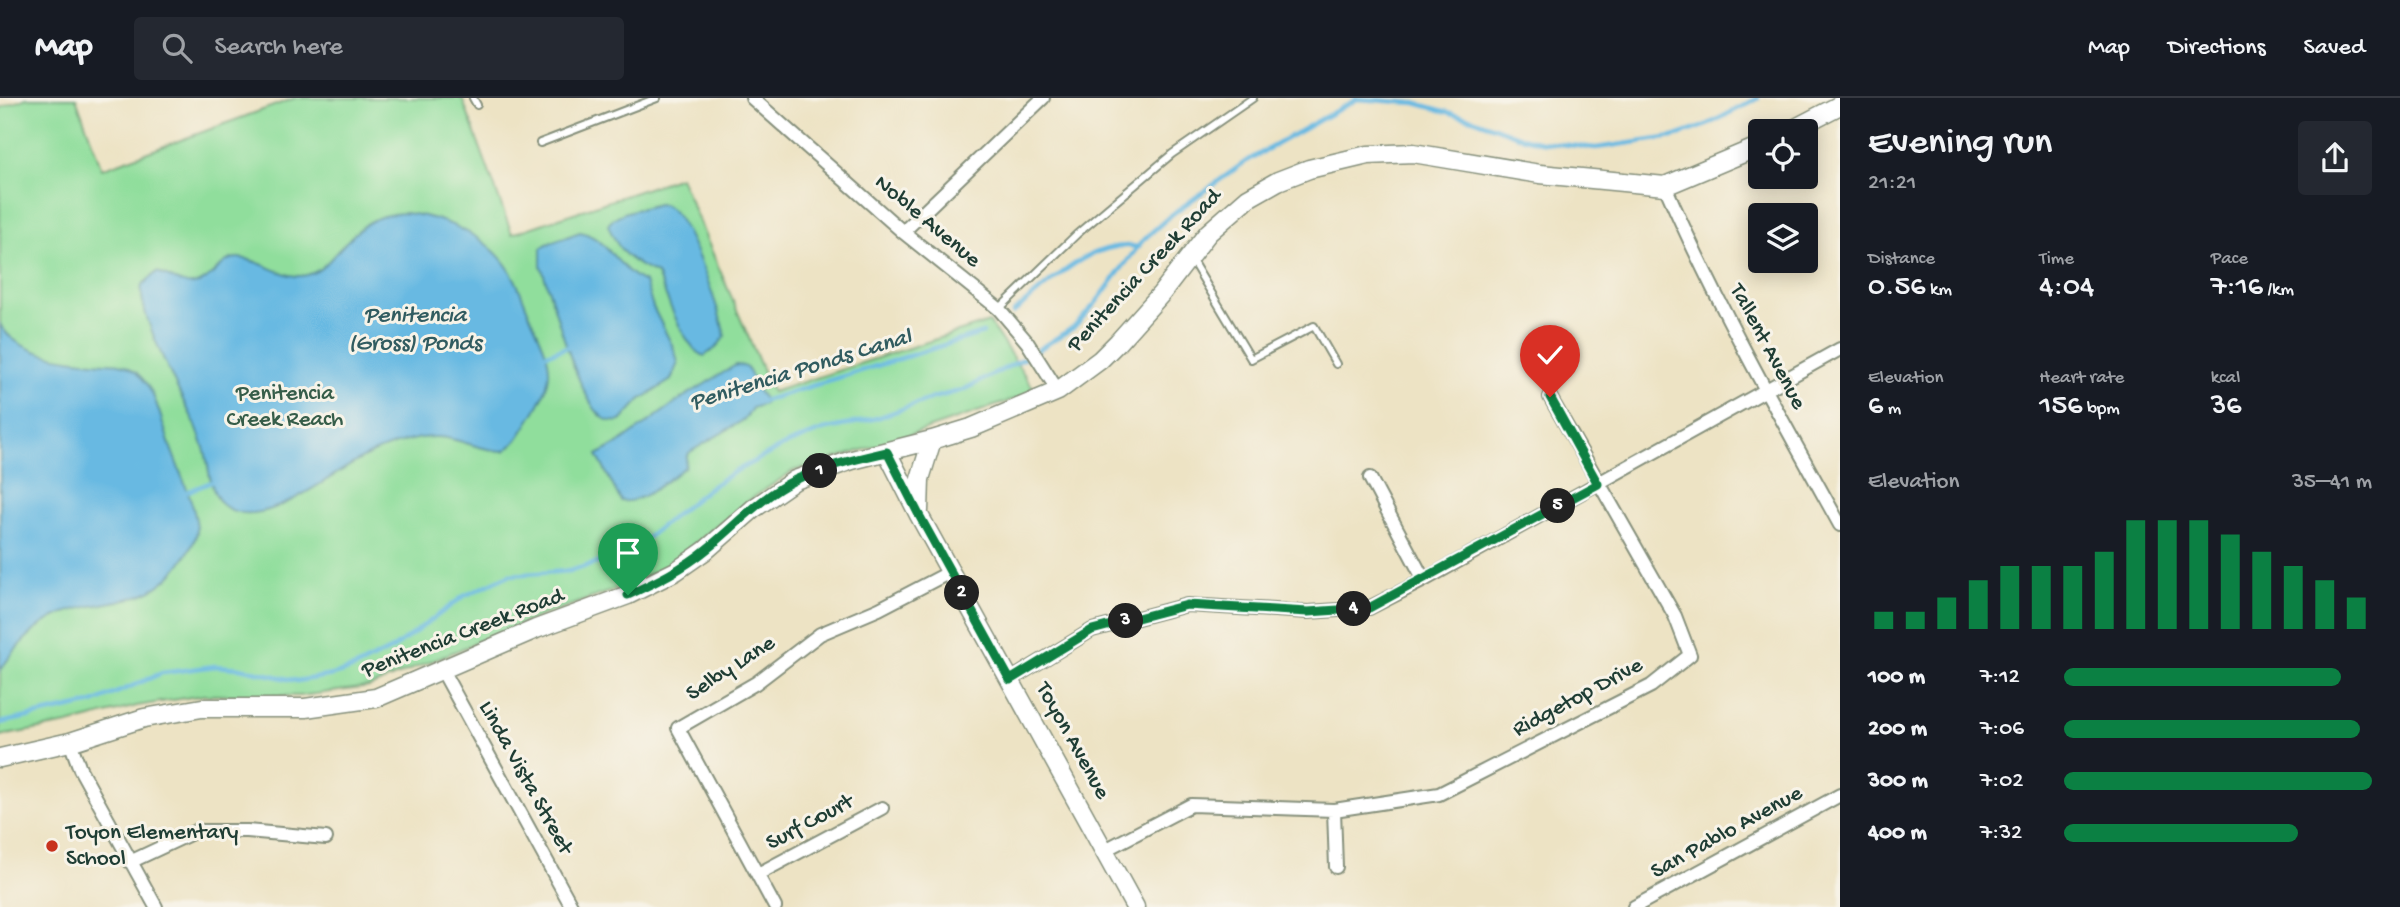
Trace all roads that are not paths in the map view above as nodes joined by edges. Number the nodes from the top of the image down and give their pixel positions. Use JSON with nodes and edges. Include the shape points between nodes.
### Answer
{"nodes":[{"id":1,"x":657,"y":98,"type":"edge"},
{"id":2,"x":752,"y":98,"type":"edge"},
{"id":3,"x":1042,"y":98,"type":"edge"},
{"id":4,"x":1253,"y":98,"type":"edge"},
{"id":5,"x":1840,"y":105,"type":"edge"},
{"id":6,"x":1813,"y":119,"type":"edge"},
{"id":7,"x":540,"y":143,"type":"dead end"},
{"id":8,"x":1748,"y":151,"type":"edge"},
{"id":9,"x":1665,"y":186,"type":"junction"},
{"id":10,"x":903,"y":232,"type":"junction"},
{"id":11,"x":1190,"y":257,"type":"junction"},
{"id":12,"x":999,"y":309,"type":"junction"},
{"id":13,"x":1840,"y":349,"type":"edge"},
{"id":14,"x":1336,"y":364,"type":"dead end"},
{"id":15,"x":1765,"y":389,"type":"junction"},
{"id":16,"x":1058,"y":391,"type":"junction"},
{"id":17,"x":1550,"y":397,"type":"dead end"},
{"id":18,"x":932,"y":440,"type":"junction"},
{"id":19,"x":887,"y":452,"type":"junction"},
{"id":20,"x":1370,"y":478,"type":"dead end"},
{"id":21,"x":1598,"y":484,"type":"junction"},
{"id":22,"x":919,"y":515,"type":"junction"},
{"id":23,"x":1840,"y":525,"type":"edge"},
{"id":24,"x":950,"y":572,"type":"junction"},
{"id":25,"x":1424,"y":580,"type":"junction"},
{"id":26,"x":442,"y":670,"type":"junction"},
{"id":27,"x":1010,"y":680,"type":"junction"},
{"id":28,"x":70,"y":742,"type":"junction"},
{"id":29,"x":0,"y":758,"type":"edge"},
{"id":30,"x":1840,"y":795,"type":"edge"},
{"id":31,"x":882,"y":808,"type":"dead end"},
{"id":32,"x":1334,"y":810,"type":"junction"},
{"id":33,"x":326,"y":838,"type":"dead end"},
{"id":34,"x":1105,"y":850,"type":"junction"},
{"id":35,"x":130,"y":862,"type":"junction"},
{"id":36,"x":1336,"y":867,"type":"dead end"},
{"id":37,"x":758,"y":874,"type":"junction"},
{"id":38,"x":156,"y":907,"type":"edge"},
{"id":39,"x":572,"y":907,"type":"edge"},
{"id":40,"x":775,"y":907,"type":"edge"},
{"id":41,"x":1135,"y":907,"type":"edge"},
{"id":42,"x":1634,"y":907,"type":"edge"}],
"edges":[{"from":1,"to":7,"type":"lane"},
{"from":2,"to":10,"type":"street","name":"Noble Avenue"},
{"from":3,"to":10,"type":"street"},
{"from":4,"to":12,"type":"lane","via":[[1162,163],[1077,234]]},
{"from":5,"to":6,"type":"street"},
{"from":8,"to":9,"type":"street","name":"Penitencia Creek Road"},
{"from":9,"to":11,"type":"street","name":"Penitencia Creek Road","via":[[1541,174],[1412,153],[1368,155],[1309,169],[1248,198],[1208,233]]},
{"from":9,"to":15,"type":"street","name":"Tallent Avenue","via":[[1701,268]]},
{"from":10,"to":12,"type":"street","name":"Noble Avenue"},
{"from":11,"to":14,"type":"lane","via":[[1251,359],[1314,326]]},
{"from":11,"to":16,"type":"street","name":"Penitencia Creek Road","via":[[1118,342]]},
{"from":12,"to":16,"type":"street","name":"Noble Avenue"},
{"from":13,"to":15,"type":"street"},
{"from":15,"to":21,"type":"street"},
{"from":15,"to":23,"type":"street","name":"Tallent Avenue"},
{"from":16,"to":18,"type":"street","name":"Penitencia Creek Road"},
{"from":17,"to":21,"type":"street"},
{"from":18,"to":19,"type":"street","name":"Penitencia Creek Road"},
{"from":18,"to":22,"type":"street","via":[[920,479]]},
{"from":19,"to":22,"type":"street","name":"Toyon Avenue"},
{"from":19,"to":26,"type":"street","name":"Penitencia Creek Road","via":[[795,480],[677,571]]},
{"from":20,"to":25,"type":"street"},
{"from":21,"to":25,"type":"street"},
{"from":21,"to":32,"type":"street","name":"Ridgetop Drive","via":[[1675,616],[1690,655],[1651,686],[1439,794]]},
{"from":22,"to":24,"type":"street","name":"Toyon Avenue"},
{"from":24,"to":27,"type":"street","name":"Toyon Avenue"},
{"from":24,"to":37,"type":"street","name":"Selby Lane","via":[[820,634],[756,683],[678,728]]},
{"from":25,"to":27,"type":"street","via":[[1369,608],[1308,612],[1187,605],[1092,630]]},
{"from":26,"to":28,"type":"street","name":"Penitencia Creek Road","via":[[376,698],[305,708],[202,708],[144,718]]},
{"from":26,"to":39,"type":"street","name":"Linda Vista Street"},
{"from":27,"to":34,"type":"street","name":"Toyon Avenue"},
{"from":28,"to":29,"type":"street","name":"Penitencia Creek Road"},
{"from":28,"to":35,"type":"street"},
{"from":30,"to":42,"type":"street","name":"San Pablo Avenue"},
{"from":31,"to":37,"type":"street","name":"Surf Court"},
{"from":32,"to":34,"type":"street","name":"Ridgetop Drive","via":[[1191,805]]},
{"from":32,"to":36,"type":"street"},
{"from":33,"to":35,"type":"street","via":[[196,831]]},
{"from":34,"to":41,"type":"street","name":"Toyon Avenue"},
{"from":35,"to":38,"type":"street"},
{"from":37,"to":40,"type":"street","name":"Selby Lane"}]}
